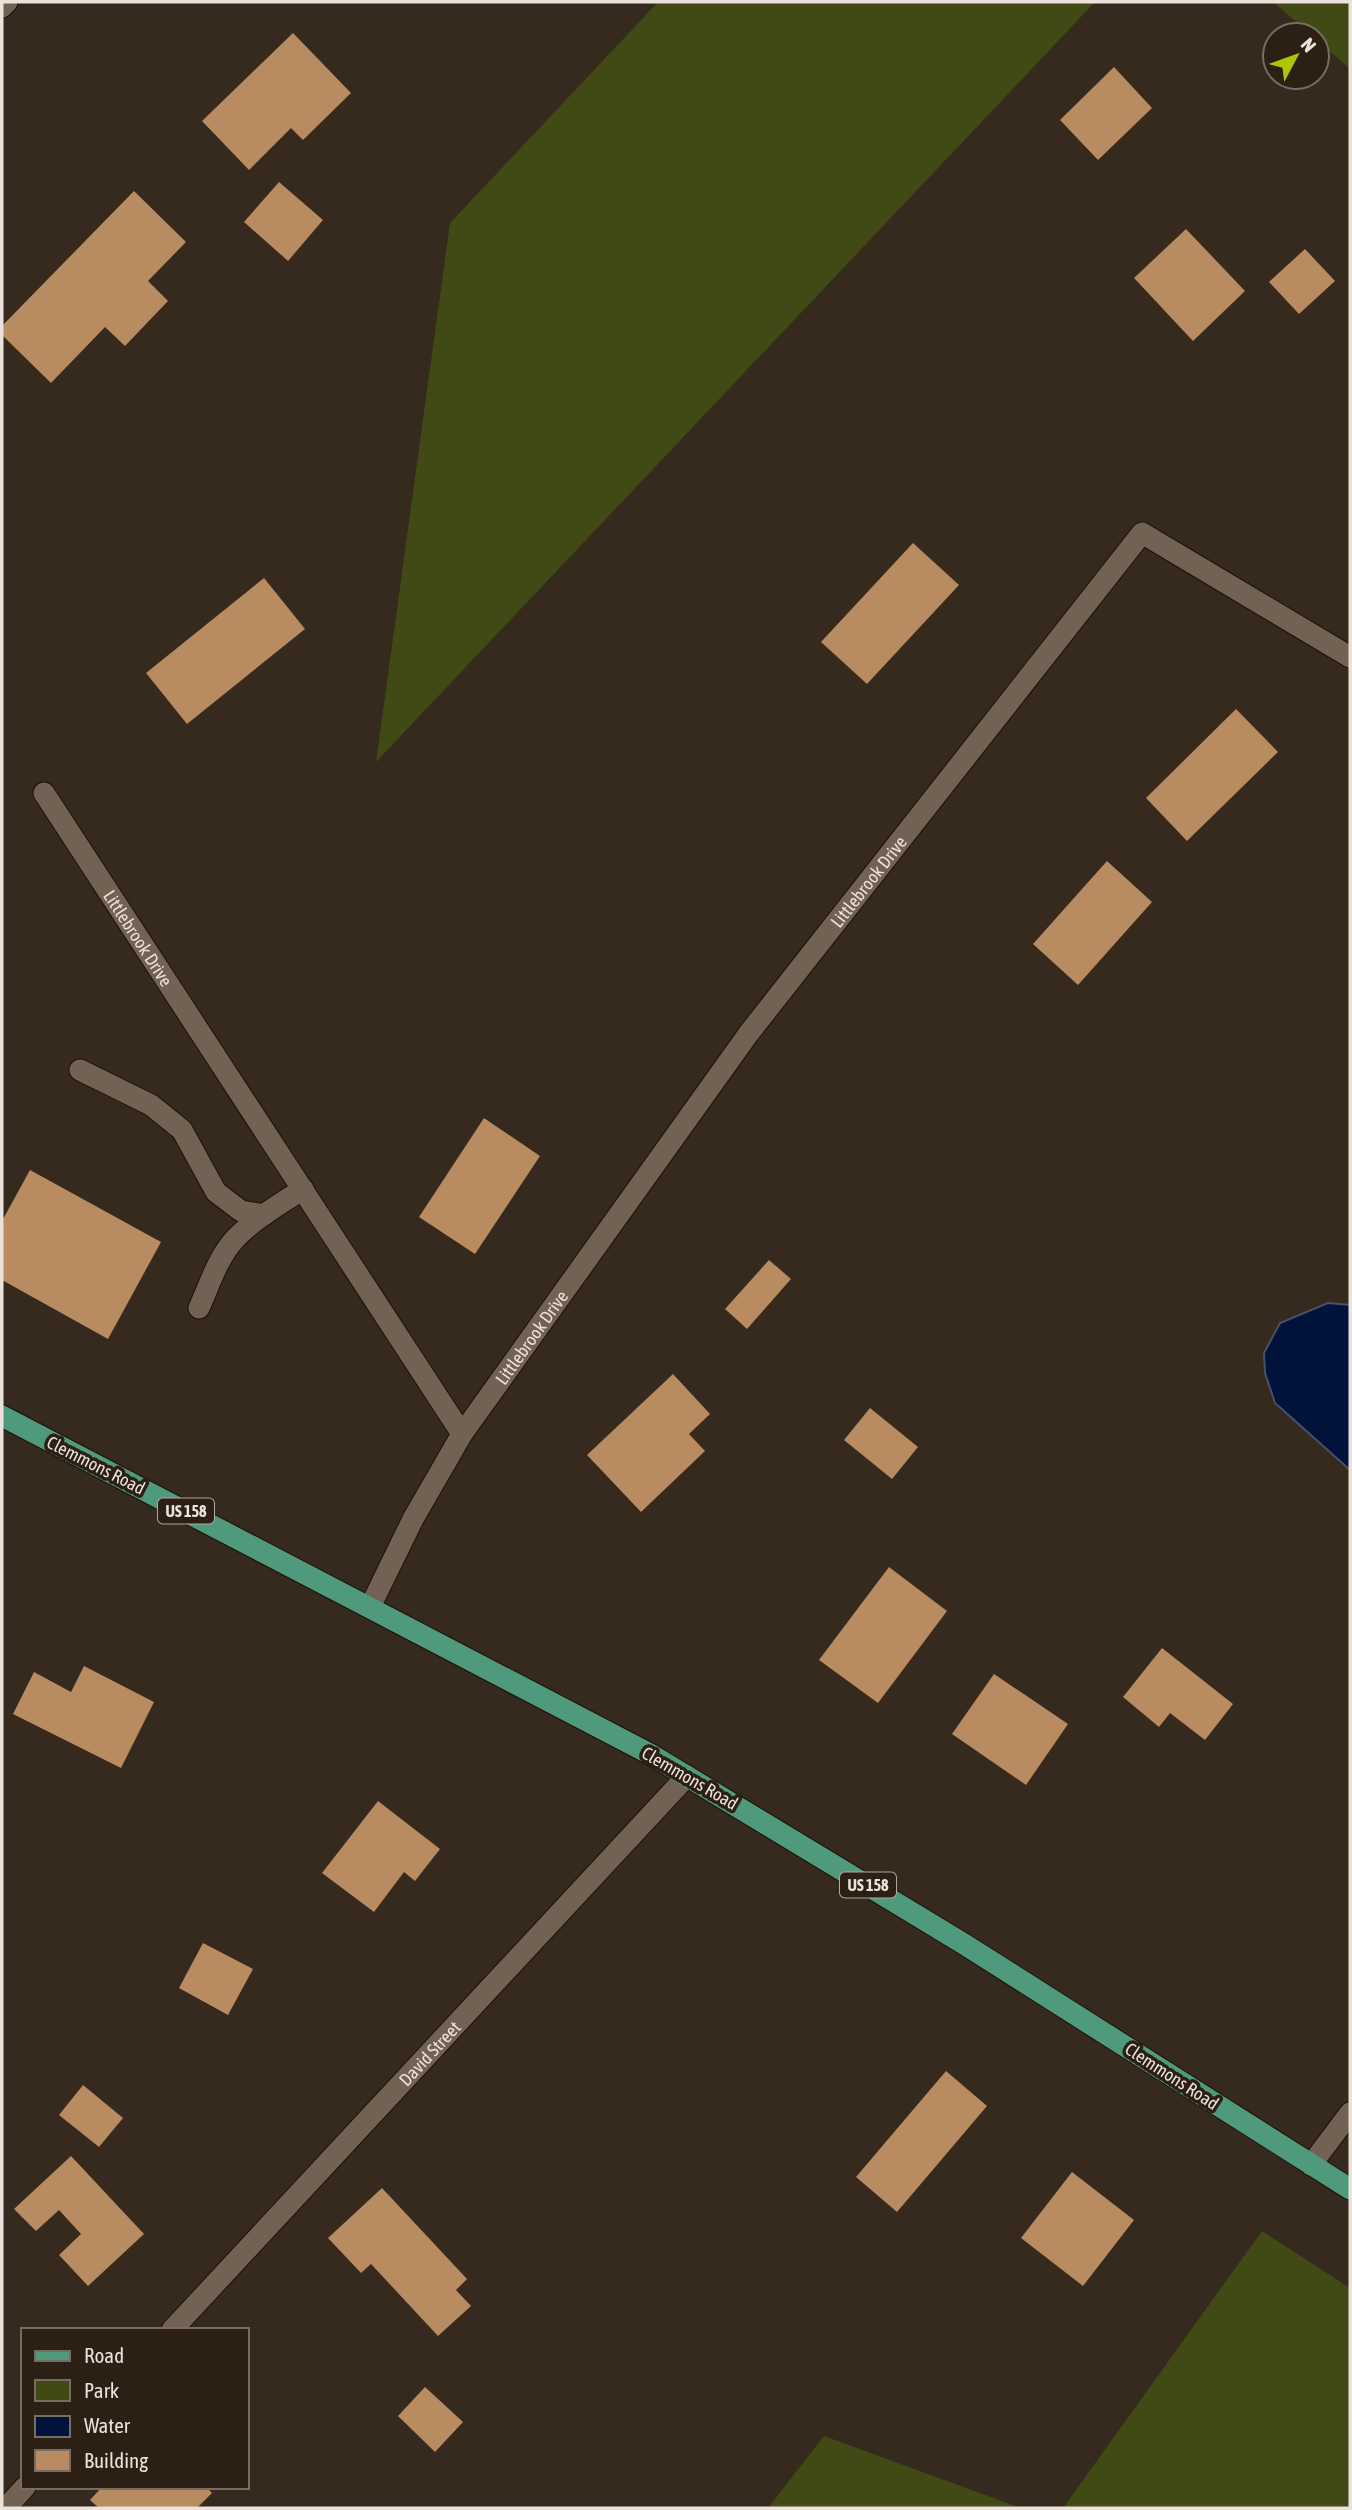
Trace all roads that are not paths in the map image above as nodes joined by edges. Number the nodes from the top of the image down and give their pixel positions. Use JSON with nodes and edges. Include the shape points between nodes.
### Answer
{"nodes":[{"id":1,"x":6,"y":2,"type":"edge"},
{"id":2,"x":2,"y":7,"type":"edge"},
{"id":3,"x":1350,"y":657,"type":"edge"},
{"id":4,"x":44,"y":793,"type":"dead end"},
{"id":5,"x":80,"y":1070,"type":"dead end"},
{"id":6,"x":303,"y":1189,"type":"junction"},
{"id":7,"x":264,"y":1215,"type":"junction"},
{"id":8,"x":199,"y":1308,"type":"dead end"},
{"id":9,"x":2,"y":1416,"type":"edge"},
{"id":10,"x":462,"y":1434,"type":"junction"},
{"id":11,"x":370,"y":1607,"type":"junction"},
{"id":12,"x":687,"y":1776,"type":"junction"},
{"id":13,"x":1350,"y":2113,"type":"edge"},
{"id":14,"x":1311,"y":2165,"type":"junction"},
{"id":15,"x":1350,"y":2189,"type":"edge"},
{"id":16,"x":174,"y":2328,"type":"edge"},
{"id":17,"x":24,"y":2489,"type":"edge"},
{"id":18,"x":6,"y":2508,"type":"edge"}],
"edges":[{"from":1,"to":2,"type":"street"},
{"from":3,"to":10,"type":"street","name":"Littlebrook Drive","via":[[1143,533],[749,1033]]},
{"from":4,"to":6,"type":"street","name":"Littlebrook Drive"},
{"from":5,"to":7,"type":"street","via":[[150,1105],[182,1130],[216,1192],[241,1211]]},
{"from":6,"to":7,"type":"street"},
{"from":6,"to":10,"type":"street","name":"Littlebrook Drive"},
{"from":7,"to":8,"type":"street","via":[[234,1240]]},
{"from":9,"to":11,"type":"main road","name":"Clemmons Road","number":"US 158"},
{"from":10,"to":11,"type":"street","name":"Littlebrook Drive","via":[[412,1519]]},
{"from":11,"to":12,"type":"main road","name":"Clemmons Road","number":"US 158"},
{"from":12,"to":14,"type":"main road","name":"Clemmons Road","number":"US 158","via":[[964,1944]]},
{"from":12,"to":16,"type":"street","name":"David Street"},
{"from":13,"to":14,"type":"street"},
{"from":14,"to":15,"type":"main road","name":"Clemmons Road","number":"US 158"},
{"from":17,"to":18,"type":"street"}]}
